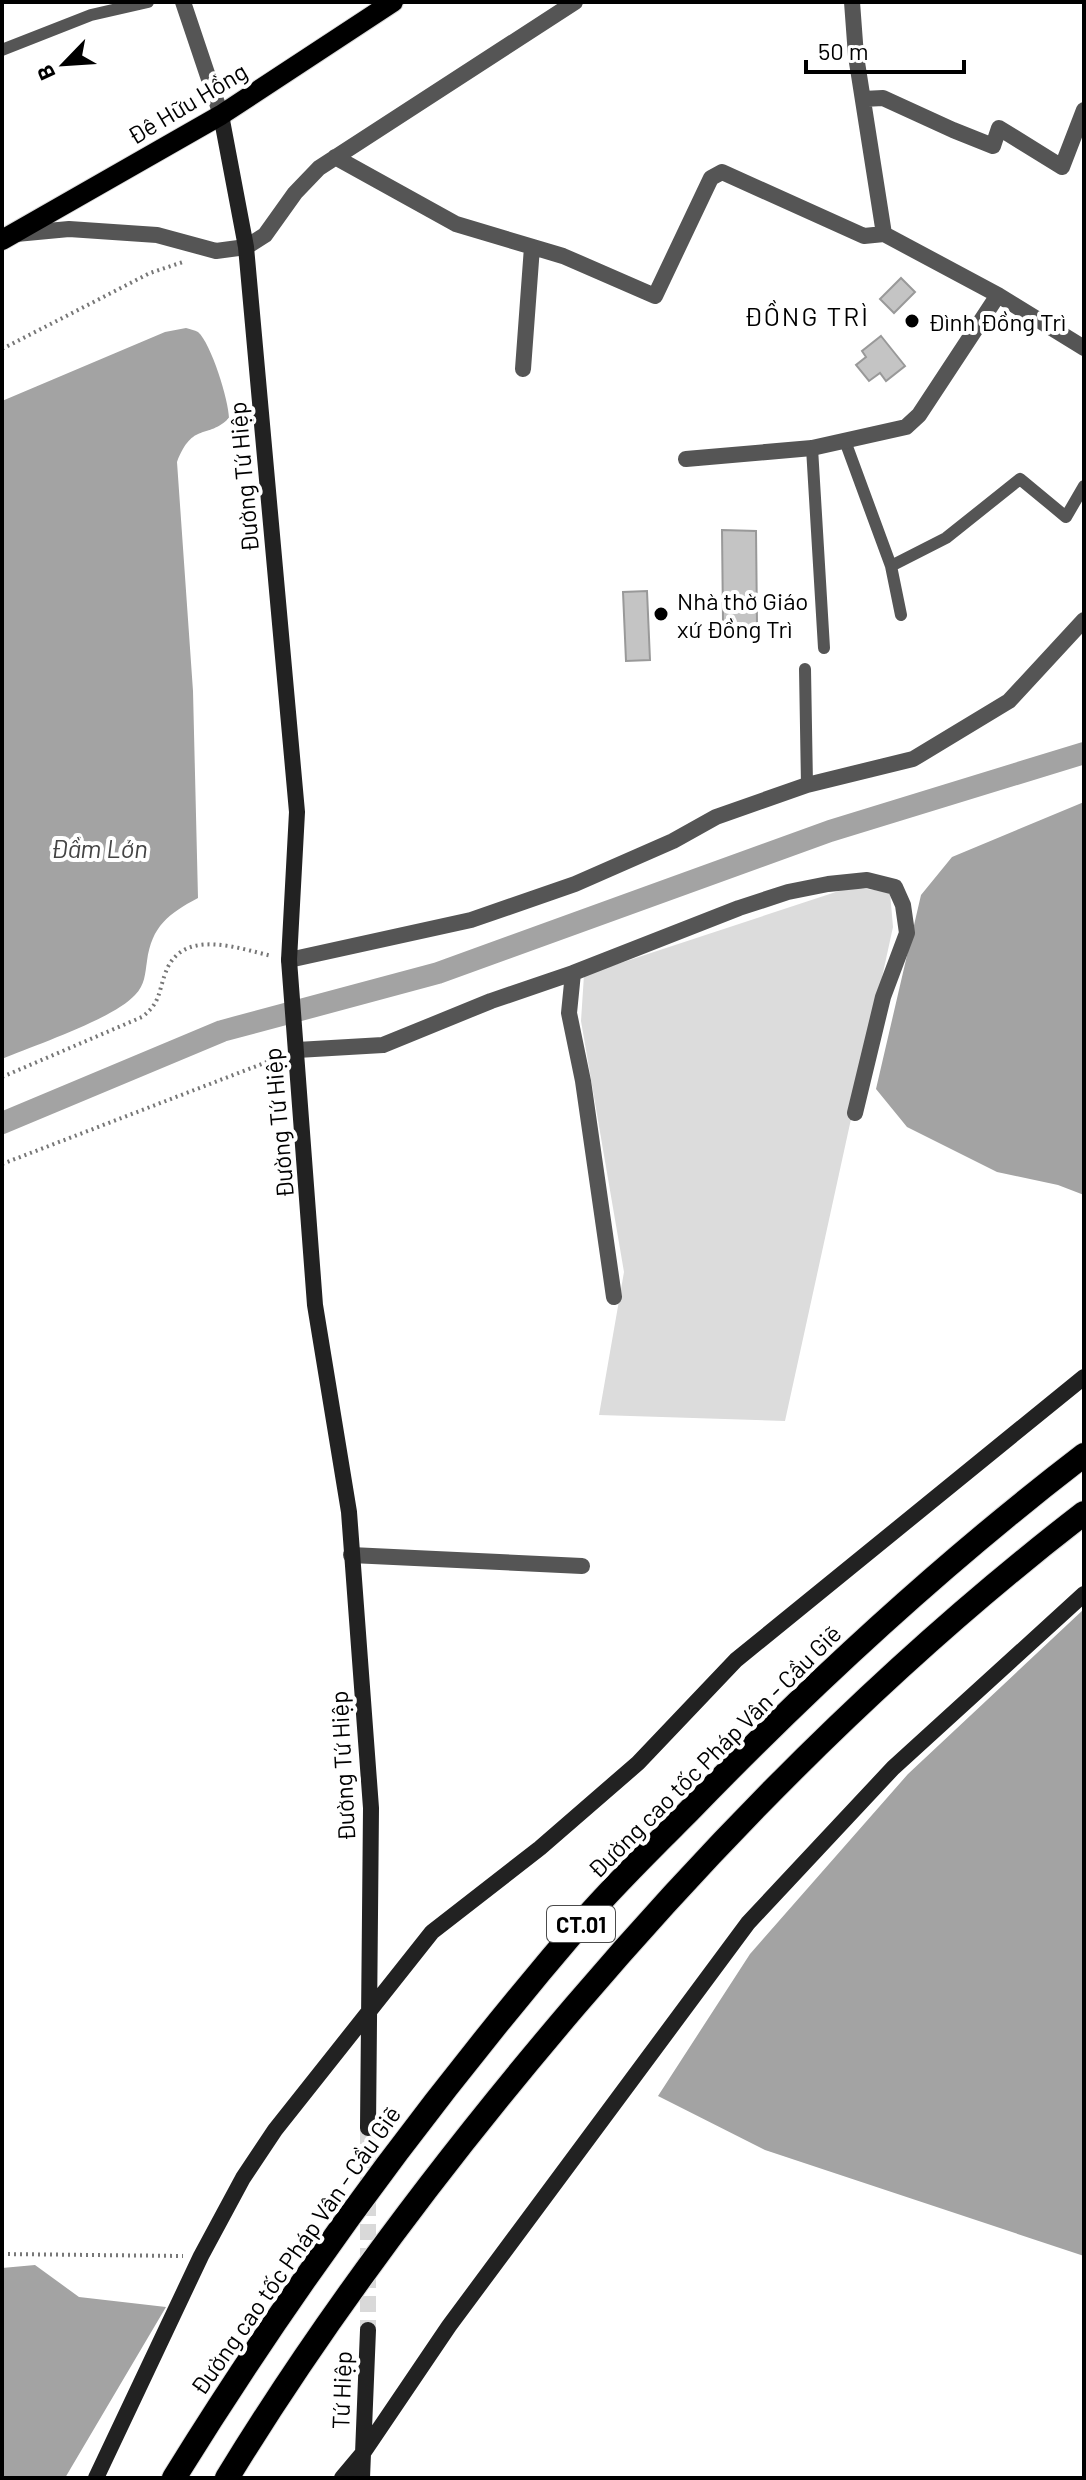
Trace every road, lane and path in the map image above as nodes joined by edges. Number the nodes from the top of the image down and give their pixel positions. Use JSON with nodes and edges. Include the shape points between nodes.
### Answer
{"nodes":[{"id":1,"x":148,"y":2,"type":"edge"},
{"id":2,"x":183,"y":2,"type":"edge"},
{"id":3,"x":393,"y":2,"type":"edge"},
{"id":4,"x":575,"y":2,"type":"edge"},
{"id":5,"x":852,"y":2,"type":"edge"},
{"id":6,"x":2,"y":50,"type":"edge"},
{"id":7,"x":863,"y":99,"type":"junction"},
{"id":8,"x":1084,"y":110,"type":"edge"},
{"id":9,"x":221,"y":115,"type":"junction"},
{"id":10,"x":335,"y":157,"type":"junction"},
{"id":11,"x":884,"y":234,"type":"junction"},
{"id":12,"x":8,"y":237,"type":"edge"},
{"id":13,"x":246,"y":247,"type":"junction"},
{"id":14,"x":532,"y":247,"type":"junction"},
{"id":15,"x":216,"y":251,"type":"junction"},
{"id":16,"x":998,"y":295,"type":"junction"},
{"id":17,"x":1084,"y":348,"type":"edge"},
{"id":18,"x":2,"y":349,"type":"edge"},
{"id":19,"x":523,"y":369,"type":"dead end"},
{"id":20,"x":845,"y":441,"type":"junction"},
{"id":21,"x":812,"y":448,"type":"junction"},
{"id":22,"x":686,"y":459,"type":"dead end"},
{"id":23,"x":1084,"y":486,"type":"edge"},
{"id":24,"x":891,"y":566,"type":"junction"},
{"id":25,"x":901,"y":615,"type":"dead end"},
{"id":26,"x":1084,"y":620,"type":"edge"},
{"id":27,"x":824,"y":648,"type":"dead end"},
{"id":28,"x":805,"y":669,"type":"dead end"},
{"id":29,"x":807,"y":785,"type":"junction"},
{"id":30,"x":290,"y":968,"type":"junction"},
{"id":31,"x":573,"y":973,"type":"junction"},
{"id":32,"x":297,"y":1050,"type":"junction"},
{"id":33,"x":2,"y":1077,"type":"edge"},
{"id":34,"x":855,"y":1113,"type":"dead end"},
{"id":35,"x":2,"y":1164,"type":"edge"},
{"id":36,"x":614,"y":1297,"type":"dead end"},
{"id":37,"x":1084,"y":1377,"type":"edge"},
{"id":38,"x":1084,"y":1455,"type":"edge"},
{"id":39,"x":1084,"y":1513,"type":"edge"},
{"id":40,"x":351,"y":1555,"type":"junction"},
{"id":41,"x":582,"y":1566,"type":"dead end"},
{"id":42,"x":1084,"y":1594,"type":"edge"},
{"id":43,"x":367,"y":2015,"type":"junction"},
{"id":44,"x":368,"y":2128,"type":"tunnel mouth"},
{"id":45,"x":2,"y":2254,"type":"edge"},
{"id":46,"x":201,"y":2256,"type":"junction"},
{"id":47,"x":368,"y":2330,"type":"tunnel mouth"},
{"id":48,"x":363,"y":2453,"type":"junction"},
{"id":49,"x":96,"y":2478,"type":"edge"},
{"id":50,"x":174,"y":2478,"type":"edge"},
{"id":51,"x":227,"y":2478,"type":"edge"},
{"id":52,"x":342,"y":2478,"type":"edge"},
{"id":53,"x":362,"y":2478,"type":"edge"}],
"edges":[{"from":1,"to":6,"type":"lane","via":[[91,15]]},
{"from":2,"to":9,"type":"street"},
{"from":3,"to":9,"type":"main road","name":"Đê Hữu Hồng"},
{"from":4,"to":10,"type":"street"},
{"from":5,"to":7,"type":"street"},
{"from":7,"to":8,"type":"street","via":[[883,98],[993,146],[999,128],[1062,167]]},
{"from":7,"to":11,"type":"street"},
{"from":9,"to":12,"type":"main road","name":"Đê Hữu Hồng"},
{"from":9,"to":13,"type":"street","name":"Đường Tứ Hiệp"},
{"from":10,"to":13,"type":"street","via":[[295,193],[265,235]]},
{"from":10,"to":14,"type":"street","via":[[456,224]]},
{"from":11,"to":14,"type":"street","via":[[864,236],[722,172],[711,178],[655,296]]},
{"from":11,"to":16,"type":"street"},
{"from":12,"to":15,"type":"street","via":[[69,229],[157,235]]},
{"from":13,"to":15,"type":"street"},
{"from":13,"to":30,"type":"street","name":"Đường Tứ Hiệp","via":[[297,812]]},
{"from":14,"to":19,"type":"street"},
{"from":15,"to":18,"type":"path","via":[[150,273]]},
{"from":16,"to":17,"type":"street"},
{"from":16,"to":20,"type":"street","via":[[919,415],[906,427]]},
{"from":20,"to":21,"type":"street"},
{"from":20,"to":24,"type":"lane"},
{"from":21,"to":22,"type":"street"},
{"from":21,"to":27,"type":"lane"},
{"from":23,"to":24,"type":"lane","via":[[1066,517],[1020,479],[946,538]]},
{"from":24,"to":25,"type":"lane"},
{"from":26,"to":29,"type":"street","via":[[1009,701],[913,759]]},
{"from":28,"to":29,"type":"lane"},
{"from":29,"to":30,"type":"street","via":[[716,817],[575,884],[471,920]]},
{"from":30,"to":32,"type":"street","name":"Đường Tứ Hiệp"},
{"from":30,"to":33,"type":"path","via":[[228,946],[186,948],[173,957],[155,1007],[142,1017]]},
{"from":31,"to":32,"type":"street","via":[[383,1045]]},
{"from":31,"to":34,"type":"street","via":[[788,892],[867,880],[895,887],[907,933],[883,997]]},
{"from":31,"to":36,"type":"street","via":[[569,1013]]},
{"from":32,"to":35,"type":"path"},
{"from":32,"to":40,"type":"street","name":"Đường Tứ Hiệp","via":[[315,1305],[349,1512]]},
{"from":37,"to":43,"type":"street","via":[[736,1660],[638,1763],[432,1932]]},
{"from":38,"to":50,"type":"highway","name":"Đường cao tốc Pháp Vân - Cầu Giẽ","number":"CT.01","via":[[945,1567],[783,1715],[585,1919],[415,2126],[239,2373]]},
{"from":39,"to":51,"type":"highway","number":"CT.01","via":[[871,1695],[636,1935],[525,2064],[394,2231]]},
{"from":40,"to":41,"type":"street"},
{"from":40,"to":43,"type":"street","name":"Đường Tứ Hiệp","via":[[371,1808]]},
{"from":42,"to":48,"type":"street","via":[[893,1768],[748,1923],[449,2326]]},
{"from":43,"to":44,"type":"street","name":"Đường Tứ Hiệp"},
{"from":43,"to":46,"type":"street","via":[[275,2130]]},
{"from":45,"to":46,"type":"path"},
{"from":46,"to":49,"type":"street"},
{"from":47,"to":48,"type":"street","name":"Tứ Hiệp"},
{"from":48,"to":52,"type":"street"},
{"from":48,"to":53,"type":"street"}]}
